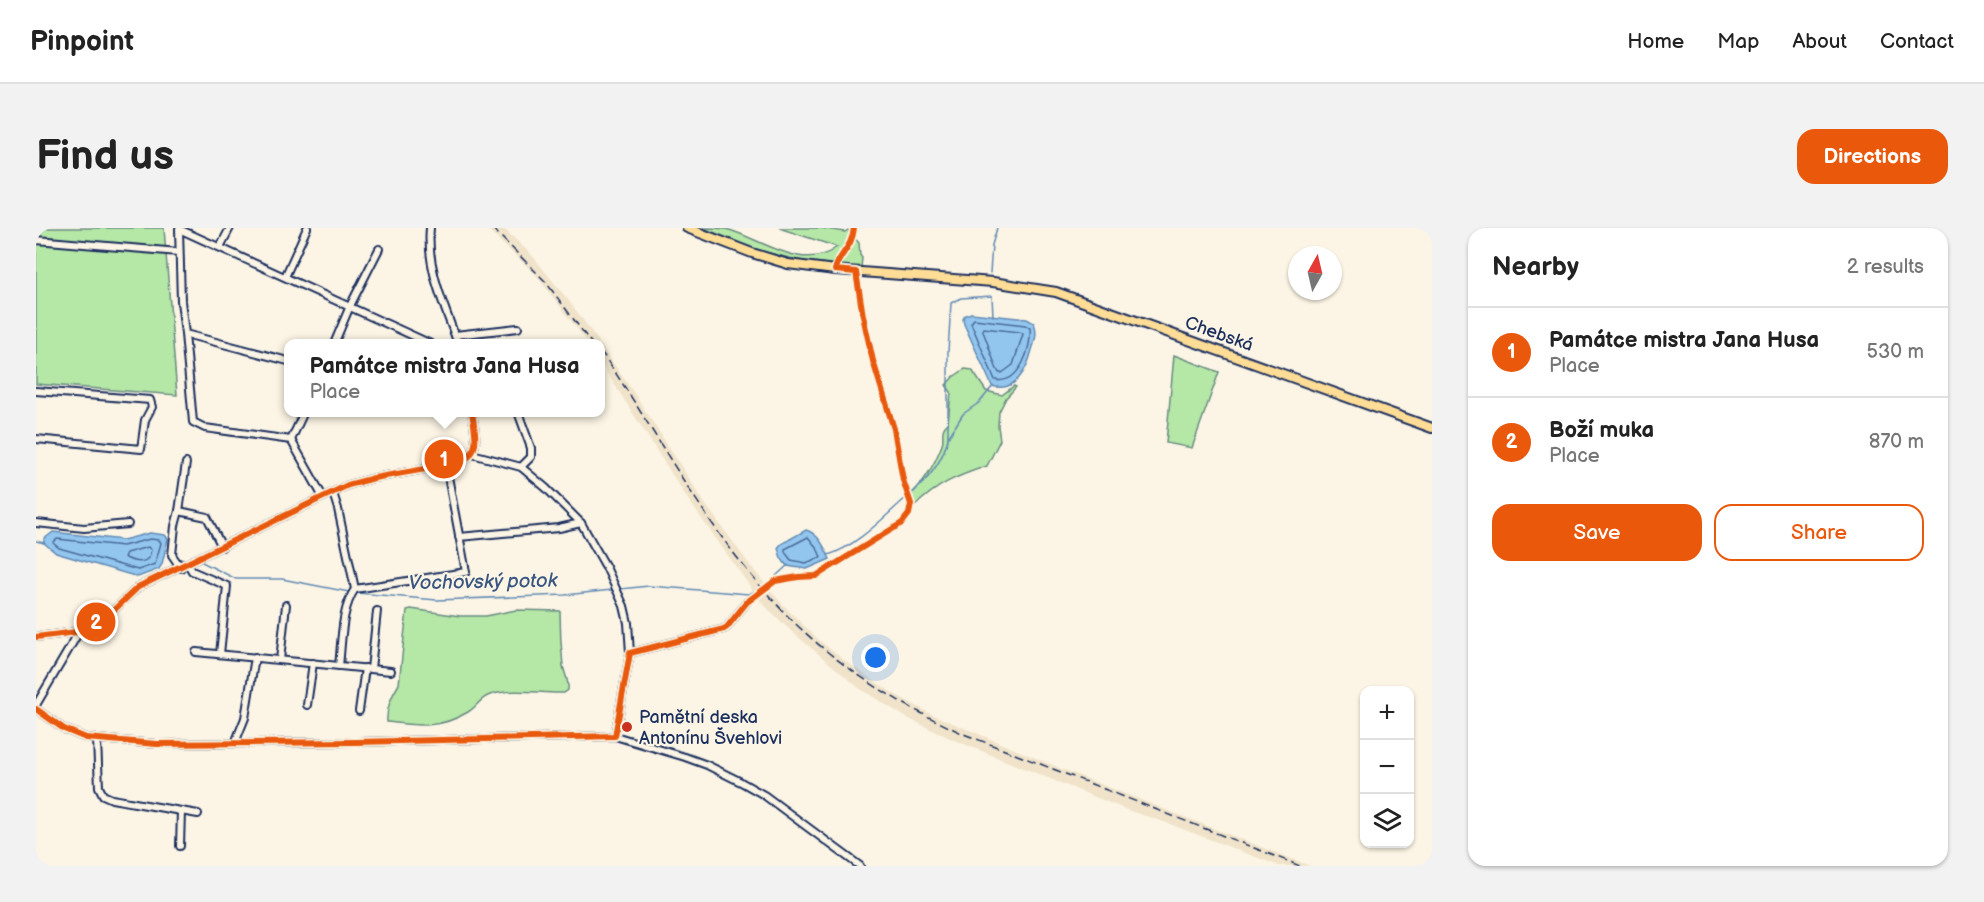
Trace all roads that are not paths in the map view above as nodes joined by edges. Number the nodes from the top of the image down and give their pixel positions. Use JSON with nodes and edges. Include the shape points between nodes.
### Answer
{"nodes":[{"id":1,"x":179,"y":228,"type":"edge"},
{"id":2,"x":230,"y":228,"type":"edge"},
{"id":3,"x":308,"y":228,"type":"edge"},
{"id":4,"x":430,"y":228,"type":"edge"},
{"id":5,"x":687,"y":228,"type":"edge"},
{"id":6,"x":36,"y":240,"type":"edge"},
{"id":7,"x":220,"y":248,"type":"junction"},
{"id":8,"x":379,"y":249,"type":"dead end"},
{"id":9,"x":179,"y":252,"type":"junction"},
{"id":10,"x":285,"y":277,"type":"junction"},
{"id":11,"x":350,"y":306,"type":"junction"},
{"id":12,"x":518,"y":328,"type":"dead end"},
{"id":13,"x":185,"y":334,"type":"junction"},
{"id":14,"x":456,"y":335,"type":"junction"},
{"id":15,"x":336,"y":339,"type":"edge"},
{"id":16,"x":420,"y":339,"type":"edge"},
{"id":17,"x":457,"y":339,"type":"edge"},
{"id":18,"x":284,"y":360,"type":"edge"},
{"id":19,"x":36,"y":391,"type":"edge"},
{"id":20,"x":302,"y":417,"type":"edge"},
{"id":21,"x":473,"y":417,"type":"edge"},
{"id":22,"x":520,"y":417,"type":"edge"},
{"id":23,"x":1432,"y":428,"type":"edge"},
{"id":24,"x":36,"y":439,"type":"edge"},
{"id":25,"x":291,"y":440,"type":"junction"},
{"id":26,"x":472,"y":454,"type":"junction"},
{"id":27,"x":186,"y":463,"type":"dead end"},
{"id":28,"x":446,"y":466,"type":"junction"},
{"id":29,"x":521,"y":467,"type":"junction"},
{"id":30,"x":333,"y":492,"type":"junction"},
{"id":31,"x":323,"y":497,"type":"junction"},
{"id":32,"x":179,"y":511,"type":"junction"},
{"id":33,"x":36,"y":523,"type":"edge"},
{"id":34,"x":581,"y":523,"type":"junction"},
{"id":35,"x":128,"y":524,"type":"dead end"},
{"id":36,"x":459,"y":537,"type":"junction"},
{"id":37,"x":222,"y":547,"type":"junction"},
{"id":38,"x":188,"y":564,"type":"junction"},
{"id":39,"x":181,"y":568,"type":"junction"},
{"id":40,"x":355,"y":589,"type":"junction"},
{"id":41,"x":747,"y":602,"type":"dead end"},
{"id":42,"x":286,"y":605,"type":"dead end"},
{"id":43,"x":377,"y":611,"type":"dead end"},
{"id":44,"x":79,"y":632,"type":"junction"},
{"id":45,"x":36,"y":638,"type":"edge"},
{"id":46,"x":196,"y":652,"type":"dead end"},
{"id":47,"x":630,"y":653,"type":"junction"},
{"id":48,"x":220,"y":654,"type":"junction"},
{"id":49,"x":255,"y":657,"type":"junction"},
{"id":50,"x":280,"y":660,"type":"junction"},
{"id":51,"x":313,"y":663,"type":"junction"},
{"id":52,"x":339,"y":666,"type":"junction"},
{"id":53,"x":368,"y":668,"type":"junction"},
{"id":54,"x":391,"y":671,"type":"dead end"},
{"id":55,"x":307,"y":705,"type":"dead end"},
{"id":56,"x":36,"y":707,"type":"edge"},
{"id":57,"x":359,"y":711,"type":"dead end"},
{"id":58,"x":615,"y":736,"type":"junction"},
{"id":59,"x":97,"y":740,"type":"junction"},
{"id":60,"x":235,"y":743,"type":"junction"},
{"id":61,"x":181,"y":811,"type":"junction"},
{"id":62,"x":198,"y":814,"type":"dead end"},
{"id":63,"x":180,"y":846,"type":"dead end"},
{"id":64,"x":860,"y":866,"type":"edge"}],
"edges":[{"from":1,"to":7,"type":"street"},
{"from":1,"to":9,"type":"street"},
{"from":2,"to":7,"type":"street"},
{"from":3,"to":10,"type":"street"},
{"from":4,"to":14,"type":"street","via":[[433,268]]},
{"from":5,"to":23,"type":"main road","name":"Chebská","via":[[788,264],[991,282],[1056,292]]},
{"from":6,"to":9,"type":"street"},
{"from":7,"to":10,"type":"street"},
{"from":8,"to":11,"type":"street"},
{"from":9,"to":13,"type":"street"},
{"from":10,"to":11,"type":"street"},
{"from":11,"to":15,"type":"street"},
{"from":11,"to":16,"type":"street"},
{"from":12,"to":14,"type":"street"},
{"from":13,"to":18,"type":"street"},
{"from":13,"to":25,"type":"street","via":[[193,422],[205,428]]},
{"from":14,"to":17,"type":"street"},
{"from":19,"to":24,"type":"street","via":[[150,400],[152,407],[145,420],[141,449]]},
{"from":20,"to":25,"type":"street"},
{"from":21,"to":26,"type":"street","via":[[476,439]]},
{"from":22,"to":29,"type":"street","via":[[531,448],[531,457]]},
{"from":25,"to":31,"type":"street"},
{"from":26,"to":28,"type":"street","via":[[460,463]]},
{"from":26,"to":29,"type":"street"},
{"from":27,"to":32,"type":"street"},
{"from":28,"to":30,"type":"street","via":[[361,481]]},
{"from":28,"to":36,"type":"street"},
{"from":29,"to":34,"type":"street"},
{"from":30,"to":31,"type":"street"},
{"from":30,"to":40,"type":"street"},
{"from":31,"to":37,"type":"street"},
{"from":32,"to":37,"type":"street","via":[[207,517]]},
{"from":32,"to":39,"type":"street","via":[[172,555]]},
{"from":33,"to":35,"type":"street","via":[[84,528]]},
{"from":34,"to":36,"type":"street"},
{"from":34,"to":47,"type":"street","via":[[624,606]]},
{"from":36,"to":40,"type":"street","via":[[466,572]]},
{"from":37,"to":38,"type":"street"},
{"from":38,"to":39,"type":"street"},
{"from":38,"to":48,"type":"street","via":[[192,571],[227,586]]},
{"from":39,"to":44,"type":"street","via":[[138,587],[93,630]]},
{"from":40,"to":52,"type":"street","via":[[345,618]]},
{"from":41,"to":47,"type":"street","via":[[724,629]]},
{"from":42,"to":50,"type":"street"},
{"from":43,"to":53,"type":"street"},
{"from":44,"to":45,"type":"street"},
{"from":44,"to":56,"type":"street"},
{"from":46,"to":48,"type":"street"},
{"from":47,"to":58,"type":"street"},
{"from":48,"to":49,"type":"street"},
{"from":49,"to":50,"type":"street"},
{"from":49,"to":60,"type":"street","via":[[245,718]]},
{"from":50,"to":51,"type":"street"},
{"from":51,"to":52,"type":"street"},
{"from":51,"to":55,"type":"street"},
{"from":52,"to":53,"type":"street"},
{"from":53,"to":54,"type":"street"},
{"from":53,"to":57,"type":"street"},
{"from":56,"to":59,"type":"street","via":[[64,729]]},
{"from":58,"to":60,"type":"street"},
{"from":58,"to":64,"type":"street","via":[[685,757],[741,782]]},
{"from":59,"to":60,"type":"street"},
{"from":59,"to":61,"type":"street","via":[[99,787],[103,795]]},
{"from":61,"to":62,"type":"street"},
{"from":61,"to":63,"type":"street"}]}
